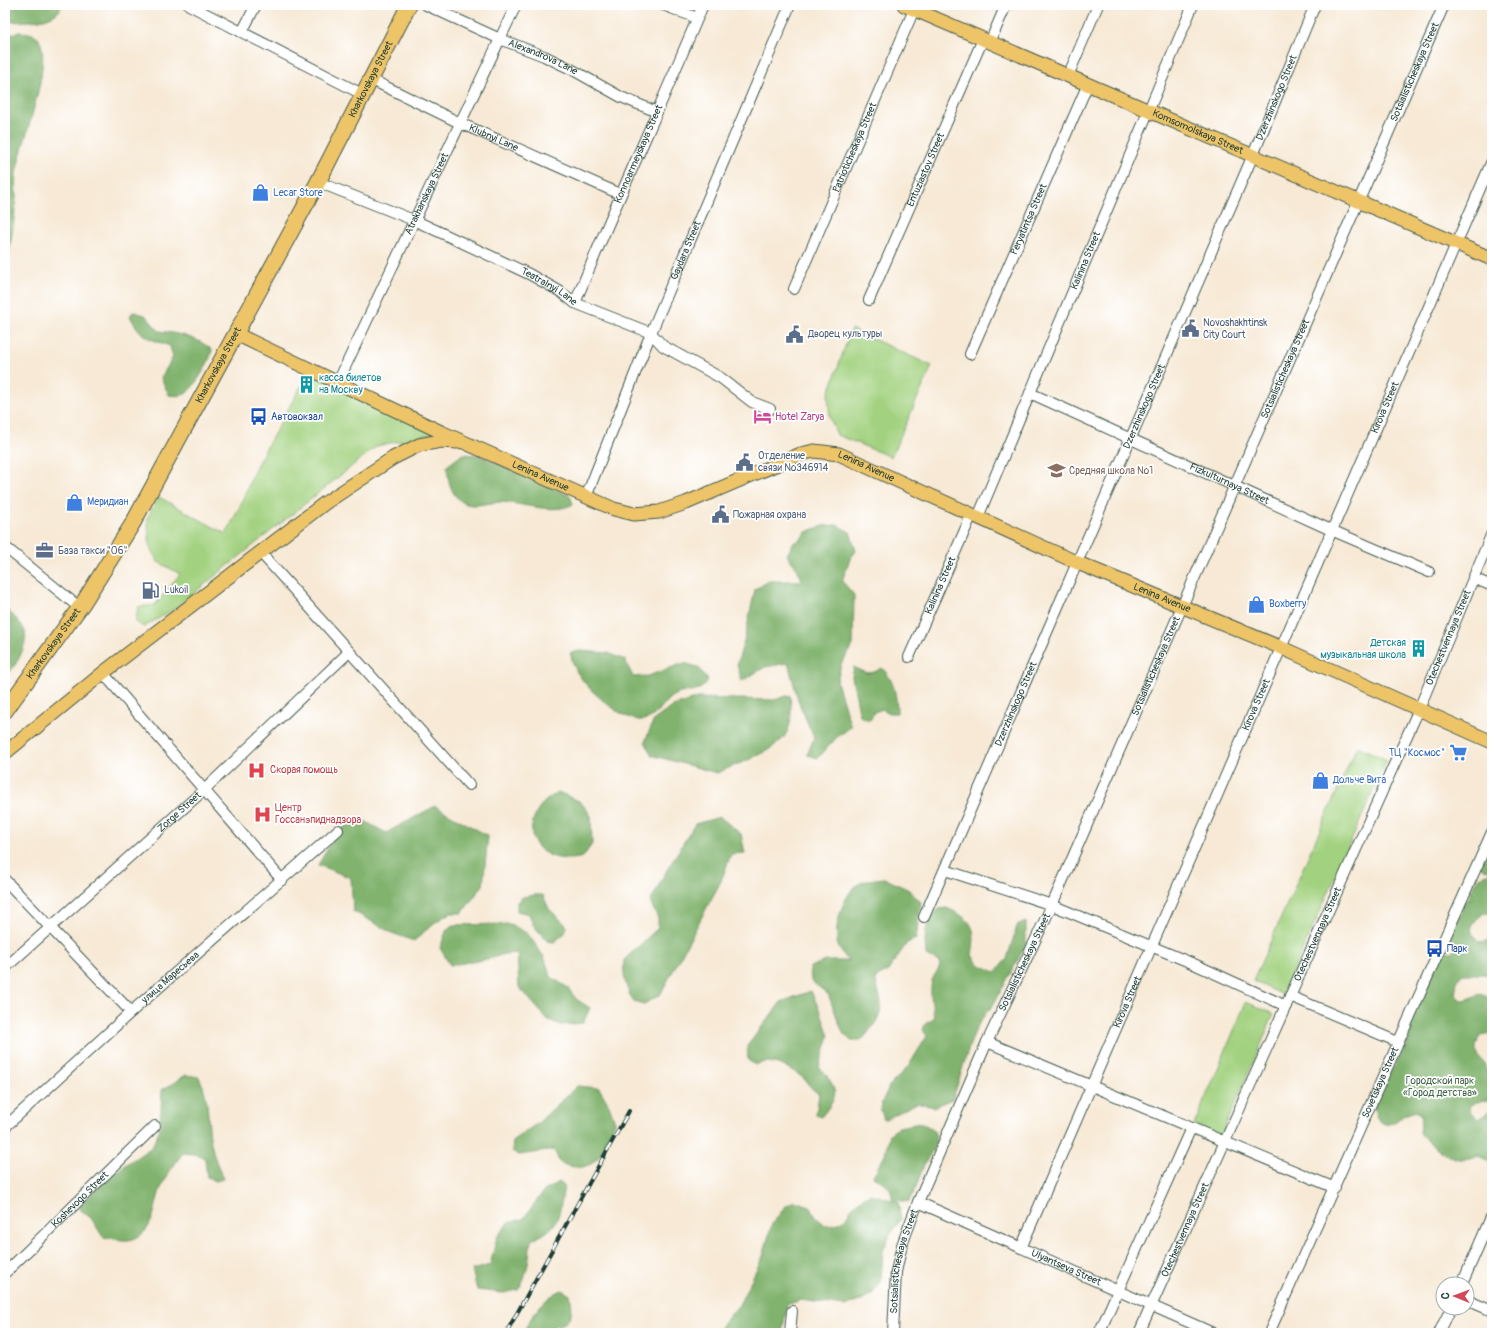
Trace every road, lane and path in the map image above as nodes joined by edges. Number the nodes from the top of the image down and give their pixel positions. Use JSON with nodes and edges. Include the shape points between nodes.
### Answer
{"nodes":[{"id":1,"x":189,"y":5,"type":"edge"},
{"id":2,"x":256,"y":5,"type":"edge"},
{"id":3,"x":409,"y":5,"type":"edge"},
{"id":4,"x":426,"y":5,"type":"edge"},
{"id":5,"x":516,"y":5,"type":"edge"},
{"id":6,"x":663,"y":5,"type":"edge"},
{"id":7,"x":703,"y":5,"type":"edge"},
{"id":8,"x":790,"y":5,"type":"edge"},
{"id":9,"x":1006,"y":5,"type":"edge"},
{"id":10,"x":1098,"y":5,"type":"edge"},
{"id":11,"x":1193,"y":5,"type":"edge"},
{"id":12,"x":1315,"y":5,"type":"edge"},
{"id":13,"x":1444,"y":5,"type":"edge"},
{"id":14,"x":911,"y":6,"type":"edge"},
{"id":15,"x":697,"y":18,"type":"junction"},
{"id":16,"x":242,"y":32,"type":"junction"},
{"id":17,"x":500,"y":39,"type":"junction"},
{"id":18,"x":987,"y":41,"type":"junction"},
{"id":19,"x":1068,"y":76,"type":"junction"},
{"id":20,"x":370,"y":79,"type":"junction"},
{"id":21,"x":1088,"y":84,"type":"junction"},
{"id":22,"x":362,"y":94,"type":"junction"},
{"id":23,"x":1148,"y":110,"type":"junction"},
{"id":24,"x":657,"y":112,"type":"junction"},
{"id":25,"x":460,"y":123,"type":"junction"},
{"id":26,"x":1253,"y":155,"type":"junction"},
{"id":27,"x":1492,"y":161,"type":"edge"},
{"id":28,"x":318,"y":182,"type":"junction"},
{"id":29,"x":620,"y":194,"type":"junction"},
{"id":30,"x":1359,"y":201,"type":"junction"},
{"id":31,"x":416,"y":221,"type":"junction"},
{"id":32,"x":1457,"y":244,"type":"junction"},
{"id":33,"x":1492,"y":259,"type":"edge"},
{"id":34,"x":794,"y":289,"type":"dead end"},
{"id":35,"x":869,"y":300,"type":"dead end"},
{"id":36,"x":575,"y":303,"type":"junction"},
{"id":37,"x":651,"y":333,"type":"junction"},
{"id":38,"x":236,"y":334,"type":"junction"},
{"id":39,"x":970,"y":354,"type":"dead end"},
{"id":40,"x":338,"y":382,"type":"junction"},
{"id":41,"x":1030,"y":393,"type":"junction"},
{"id":42,"x":770,"y":409,"type":"dead end"},
{"id":43,"x":1130,"y":439,"type":"junction"},
{"id":44,"x":466,"y":443,"type":"junction"},
{"id":45,"x":1235,"y":487,"type":"junction"},
{"id":46,"x":586,"y":496,"type":"junction"},
{"id":47,"x":975,"y":516,"type":"junction"},
{"id":48,"x":1331,"y":530,"type":"junction"},
{"id":49,"x":1492,"y":533,"type":"edge"},
{"id":50,"x":5,"y":547,"type":"edge"},
{"id":51,"x":260,"y":552,"type":"junction"},
{"id":52,"x":1078,"y":562,"type":"junction"},
{"id":53,"x":1429,"y":572,"type":"dead end"},
{"id":54,"x":1473,"y":578,"type":"junction"},
{"id":55,"x":1492,"y":586,"type":"edge"},
{"id":56,"x":1183,"y":606,"type":"junction"},
{"id":57,"x":80,"y":608,"type":"junction"},
{"id":58,"x":1282,"y":648,"type":"junction"},
{"id":59,"x":349,"y":652,"type":"junction"},
{"id":60,"x":909,"y":657,"type":"dead end"},
{"id":61,"x":103,"y":673,"type":"junction"},
{"id":62,"x":1419,"y":708,"type":"junction"},
{"id":63,"x":5,"y":711,"type":"edge"},
{"id":64,"x":1492,"y":742,"type":"edge"},
{"id":65,"x":5,"y":753,"type":"edge"},
{"id":66,"x":468,"y":785,"type":"dead end"},
{"id":67,"x":204,"y":790,"type":"junction"},
{"id":68,"x":338,"y":830,"type":"dead end"},
{"id":69,"x":1492,"y":832,"type":"edge"},
{"id":70,"x":944,"y":870,"type":"junction"},
{"id":71,"x":5,"y":880,"type":"edge"},
{"id":72,"x":282,"y":880,"type":"junction"},
{"id":73,"x":1052,"y":905,"type":"junction"},
{"id":74,"x":924,"y":917,"type":"dead end"},
{"id":75,"x":50,"y":927,"type":"junction"},
{"id":76,"x":1150,"y":946,"type":"junction"},
{"id":77,"x":5,"y":968,"type":"edge"},
{"id":78,"x":1288,"y":1001,"type":"junction"},
{"id":79,"x":131,"y":1012,"type":"junction"},
{"id":80,"x":987,"y":1042,"type":"junction"},
{"id":81,"x":1398,"y":1042,"type":"junction"},
{"id":82,"x":1091,"y":1086,"type":"junction"},
{"id":83,"x":155,"y":1126,"type":"dead end"},
{"id":84,"x":5,"y":1127,"type":"edge"},
{"id":85,"x":1191,"y":1128,"type":"junction"},
{"id":86,"x":1224,"y":1142,"type":"junction"},
{"id":87,"x":1335,"y":1188,"type":"junction"},
{"id":88,"x":918,"y":1202,"type":"junction"},
{"id":89,"x":1492,"y":1215,"type":"edge"},
{"id":90,"x":1021,"y":1248,"type":"junction"},
{"id":91,"x":5,"y":1273,"type":"edge"},
{"id":92,"x":1465,"y":1276,"type":"edge"},
{"id":93,"x":1117,"y":1290,"type":"junction"},
{"id":94,"x":1475,"y":1304,"type":"edge"},
{"id":95,"x":1151,"y":1306,"type":"junction"},
{"id":96,"x":792,"y":1311,"type":"dead end"},
{"id":97,"x":1492,"y":1311,"type":"edge"},
{"id":98,"x":1447,"y":1316,"type":"edge"},
{"id":99,"x":790,"y":1333,"type":"edge"},
{"id":100,"x":892,"y":1333,"type":"edge"},
{"id":101,"x":1099,"y":1333,"type":"edge"},
{"id":102,"x":1139,"y":1333,"type":"edge"},
{"id":103,"x":1213,"y":1333,"type":"edge"},
{"id":104,"x":1270,"y":1333,"type":"edge"},
{"id":105,"x":1440,"y":1333,"type":"edge"}],
"edges":[{"from":1,"to":16,"type":"street"},
{"from":2,"to":16,"type":"street"},
{"from":3,"to":20,"type":"highway","name":"Kharkovskaya Street"},
{"from":4,"to":17,"type":"street","name":"Alexandrova Lane"},
{"from":5,"to":17,"type":"street","name":"Atrakhanskaya Street"},
{"from":6,"to":15,"type":"street"},
{"from":7,"to":15,"type":"street","name":"Konnoarmeyskaya Street"},
{"from":8,"to":37,"type":"street","name":"Gaydara Street"},
{"from":9,"to":18,"type":"street","name":"Entuziastov Street"},
{"from":10,"to":19,"type":"street"},
{"from":11,"to":23,"type":"street","name":"Kalinina Street"},
{"from":12,"to":26,"type":"street","name":"Dzerzhinskogo Street"},
{"from":13,"to":30,"type":"street","name":"Sotsialisticheskaya Street"},
{"from":14,"to":18,"type":"main road","name":"Komsomolskaya Street"},
{"from":14,"to":34,"type":"street","name":"Patrioticheskaya Street"},
{"from":15,"to":24,"type":"street","name":"Konnoarmeyskaya Street"},
{"from":16,"to":22,"type":"street"},
{"from":17,"to":24,"type":"street","name":"Alexandrova Lane","via":[[544,56],[591,79],[621,98]]},
{"from":17,"to":25,"type":"street","name":"Atrakhanskaya Street"},
{"from":18,"to":19,"type":"main road","name":"Komsomolskaya Street"},
{"from":18,"to":35,"type":"street","name":"Entuziastov Street"},
{"from":19,"to":21,"type":"main road","name":"Komsomolskaya Street"},
{"from":20,"to":22,"type":"highway","name":"Kharkovskaya Street"},
{"from":20,"to":25,"type":"street","name":"Klubnyi Lane"},
{"from":21,"to":23,"type":"main road","name":"Komsomolskaya Street"},
{"from":21,"to":39,"type":"street","name":"Peryatintsa Street"},
{"from":22,"to":28,"type":"highway","name":"Kharkovskaya Street"},
{"from":23,"to":26,"type":"main road","name":"Komsomolskaya Street"},
{"from":23,"to":41,"type":"street","name":"Kalinina Street"},
{"from":24,"to":29,"type":"street","name":"Konnoarmeyskaya Street"},
{"from":25,"to":29,"type":"street","name":"Klubnyi Lane"},
{"from":25,"to":31,"type":"street","name":"Atrakhanskaya Street"},
{"from":26,"to":30,"type":"main road","name":"Komsomolskaya Street"},
{"from":26,"to":43,"type":"street","name":"Dzerzhinskogo Street"},
{"from":27,"to":32,"type":"street","name":"Kirova Street"},
{"from":28,"to":31,"type":"street","name":"Teatralnyi Lane"},
{"from":28,"to":38,"type":"highway","name":"Kharkovskaya Street"},
{"from":29,"to":36,"type":"street","name":"Konnoarmeyskaya Street"},
{"from":30,"to":32,"type":"main road","name":"Komsomolskaya Street"},
{"from":30,"to":45,"type":"street","name":"Sotsialisticheskaya Street"},
{"from":31,"to":36,"type":"street","name":"Teatralnyi Lane","via":[[529,274]]},
{"from":31,"to":40,"type":"street","name":"Atrakhanskaya Street"},
{"from":32,"to":33,"type":"main road","name":"Komsomolskaya Street"},
{"from":32,"to":48,"type":"street","name":"Kirova Street"},
{"from":36,"to":37,"type":"street","name":"Teatralnyi Lane"},
{"from":37,"to":42,"type":"street","name":"Teatralnyi Lane","via":[[663,346],[721,378],[752,402]]},
{"from":37,"to":46,"type":"street","name":"Gaydara Street"},
{"from":38,"to":40,"type":"main road","name":"Lenina Avenue"},
{"from":38,"to":57,"type":"highway","name":"Kharkovskaya Street","via":[[133,523]]},
{"from":40,"to":44,"type":"main road","name":"Lenina Avenue"},
{"from":41,"to":43,"type":"street","name":"Fizkulturnaya Street"},
{"from":41,"to":47,"type":"street","name":"Kalinina Street"},
{"from":43,"to":45,"type":"street","name":"Fizkulturnaya Street"},
{"from":43,"to":52,"type":"street","name":"Dzerzhinskogo Street"},
{"from":44,"to":46,"type":"main road","name":"Lenina Avenue"},
{"from":44,"to":51,"type":"main road","via":[[441,441],[419,445],[393,458],[325,503]]},
{"from":45,"to":48,"type":"street","name":"Fizkulturnaya Street"},
{"from":45,"to":56,"type":"street","name":"Sotsialisticheskaya Street"},
{"from":46,"to":47,"type":"main road","name":"Lenina Avenue","via":[[614,509],[634,514],[659,512],[686,503],[775,464],[814,451],[839,454]]},
{"from":47,"to":52,"type":"main road","name":"Lenina Avenue"},
{"from":47,"to":60,"type":"street","name":"Kalinina Street"},
{"from":48,"to":53,"type":"street","name":"Fizkulturnaya Street"},
{"from":48,"to":58,"type":"street","name":"Kirova Street"},
{"from":49,"to":54,"type":"street","name":"Otechestvennaya Street"},
{"from":50,"to":57,"type":"street"},
{"from":51,"to":59,"type":"street"},
{"from":51,"to":61,"type":"main road"},
{"from":52,"to":56,"type":"main road","name":"Lenina Avenue"},
{"from":52,"to":70,"type":"street","name":"Dzerzhinskogo Street"},
{"from":54,"to":55,"type":"street"},
{"from":54,"to":62,"type":"street","name":"Otechestvennaya Street"},
{"from":56,"to":58,"type":"main road","name":"Lenina Avenue"},
{"from":56,"to":73,"type":"street","name":"Sotsialisticheskaya Street"},
{"from":57,"to":63,"type":"highway","name":"Kharkovskaya Street"},
{"from":58,"to":62,"type":"main road","name":"Lenina Avenue"},
{"from":58,"to":76,"type":"street","name":"Kirova Street"},
{"from":59,"to":66,"type":"street"},
{"from":59,"to":67,"type":"street","name":"Zorge Street"},
{"from":61,"to":65,"type":"main road"},
{"from":61,"to":67,"type":"street"},
{"from":62,"to":64,"type":"main road","name":"Lenina Avenue"},
{"from":62,"to":78,"type":"street","name":"Otechestvennaya Street"},
{"from":67,"to":72,"type":"street"},
{"from":67,"to":75,"type":"street","name":"Zorge Street"},
{"from":68,"to":72,"type":"street","name":"улица Маресьева"},
{"from":69,"to":81,"type":"street","name":"Sovetskaya Street"},
{"from":70,"to":73,"type":"street"},
{"from":70,"to":74,"type":"street","name":"Dzerzhinskogo Street"},
{"from":71,"to":75,"type":"street"},
{"from":72,"to":79,"type":"street","name":"улица Маресьева"},
{"from":73,"to":76,"type":"street"},
{"from":73,"to":80,"type":"street","name":"Sotsialisticheskaya Street"},
{"from":75,"to":77,"type":"street","name":"Zorge Street"},
{"from":75,"to":79,"type":"street"},
{"from":76,"to":78,"type":"street"},
{"from":76,"to":82,"type":"street","name":"Kirova Street"},
{"from":78,"to":81,"type":"street"},
{"from":78,"to":86,"type":"street","name":"Otechestvennaya Street"},
{"from":79,"to":84,"type":"street","name":"улица Маресьева"},
{"from":80,"to":82,"type":"street"},
{"from":80,"to":88,"type":"street","name":"Sotsialisticheskaya Street"},
{"from":81,"to":87,"type":"street","name":"Sovetskaya Street"},
{"from":82,"to":85,"type":"street"},
{"from":82,"to":90,"type":"street","name":"Kirova Street"},
{"from":83,"to":91,"type":"street","name":"Koshevogo Street"},
{"from":85,"to":86,"type":"street"},
{"from":85,"to":93,"type":"street"},
{"from":86,"to":87,"type":"street"},
{"from":86,"to":95,"type":"street","name":"Otechestvennaya Street"},
{"from":87,"to":104,"type":"street","name":"Sovetskaya Street"},
{"from":88,"to":90,"type":"street","name":"Ulyantseva Street"},
{"from":88,"to":100,"type":"street","name":"Sotsialisticheskaya Street","via":[[902,1245],[896,1272]]},
{"from":89,"to":92,"type":"street"},
{"from":90,"to":93,"type":"street","name":"Ulyantseva Street"},
{"from":93,"to":95,"type":"street","name":"Ulyantseva Street"},
{"from":93,"to":101,"type":"street"},
{"from":94,"to":97,"type":"street"},
{"from":95,"to":102,"type":"street","name":"Otechestvennaya Street"},
{"from":95,"to":103,"type":"street","name":"Ulyantseva Street"},
{"from":96,"to":99,"type":"street"},
{"from":98,"to":105,"type":"street"}]}
